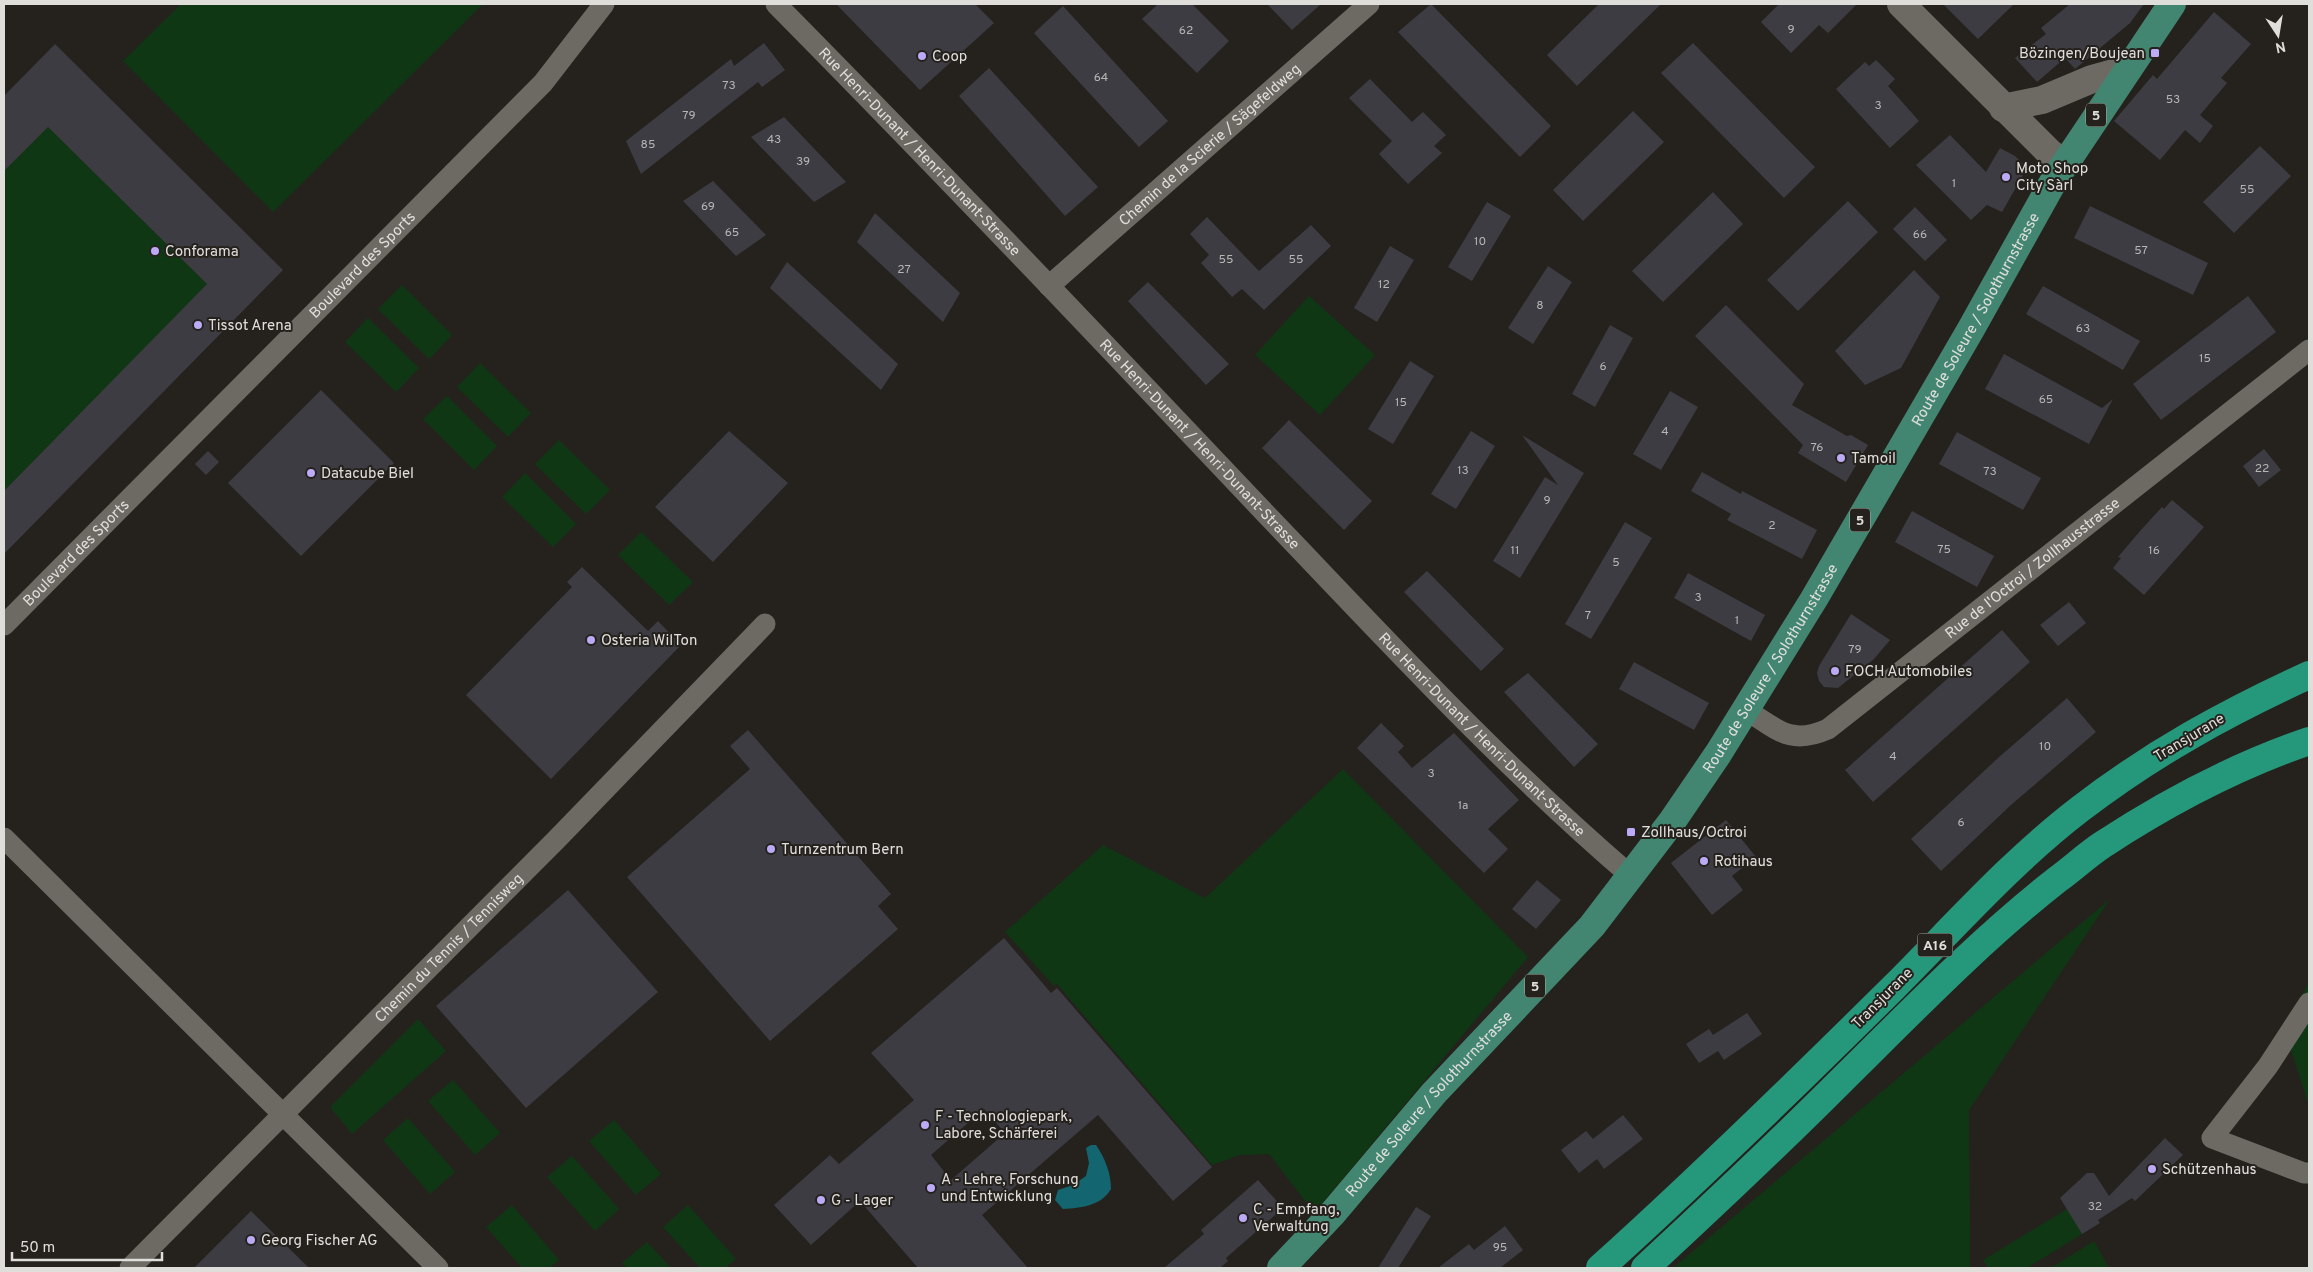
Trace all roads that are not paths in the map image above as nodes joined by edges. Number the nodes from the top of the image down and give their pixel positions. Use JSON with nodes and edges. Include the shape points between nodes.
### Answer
{"nodes":[{"id":1,"x":604,"y":4,"type":"edge"},
{"id":2,"x":776,"y":4,"type":"edge"},
{"id":3,"x":1370,"y":4,"type":"edge"},
{"id":4,"x":1901,"y":4,"type":"edge"},
{"id":5,"x":2172,"y":4,"type":"edge"},
{"id":6,"x":2128,"y":69,"type":"junction"},
{"id":7,"x":2003,"y":108,"type":"junction"},
{"id":8,"x":2066,"y":162,"type":"junction"},
{"id":9,"x":1049,"y":286,"type":"junction"},
{"id":10,"x":2309,"y":350,"type":"edge"},
{"id":11,"x":765,"y":624,"type":"dead end"},
{"id":12,"x":4,"y":625,"type":"edge"},
{"id":13,"x":2309,"y":675,"type":"edge"},
{"id":14,"x":1746,"y":710,"type":"junction"},
{"id":15,"x":2309,"y":741,"type":"edge"},
{"id":16,"x":4,"y":838,"type":"edge"},
{"id":17,"x":1630,"y":876,"type":"junction"},
{"id":18,"x":2309,"y":1003,"type":"edge"},
{"id":19,"x":284,"y":1115,"type":"junction"},
{"id":20,"x":2309,"y":1173,"type":"edge"},
{"id":21,"x":130,"y":1268,"type":"edge"},
{"id":22,"x":438,"y":1268,"type":"edge"},
{"id":23,"x":1281,"y":1268,"type":"edge"},
{"id":24,"x":1600,"y":1268,"type":"edge"},
{"id":25,"x":1645,"y":1268,"type":"edge"}],
"edges":[{"from":1,"to":12,"type":"street","name":"Boulevard des Sports","via":[[543,83]]},
{"from":2,"to":9,"type":"street","name":"Rue Henri-Dunant / Henri-Dunant-Strasse"},
{"from":3,"to":9,"type":"street","name":"Chemin de la Scierie / Sägefeldweg"},
{"from":4,"to":7,"type":"street"},
{"from":5,"to":6,"type":"main road","name":"Route de Soleure / Solothurnstrasse","number":"5"},
{"from":6,"to":7,"type":"street","via":[[2108,73],[2042,100]]},
{"from":6,"to":8,"type":"main road","name":"Route de Soleure / Solothurnstrasse","number":"5"},
{"from":7,"to":8,"type":"street","via":[[2052,154]]},
{"from":8,"to":14,"type":"main road","name":"Route de Soleure / Solothurnstrasse","number":"5","via":[[1814,599]]},
{"from":9,"to":17,"type":"street","name":"Rue Henri-Dunant / Henri-Dunant-Strasse","via":[[1515,772]]},
{"from":10,"to":14,"type":"street","name":"Rue de l'Octroi / Zollhausstrasse","via":[[1828,730],[1792,736]]},
{"from":11,"to":19,"type":"street","name":"Chemin du Tennis / Tennisweg"},
{"from":13,"to":24,"type":"highway","name":"Transjurane","number":"A16","via":[[2241,706],[2185,738],[2078,811],[2010,870],[1792,1088]]},
{"from":14,"to":17,"type":"main road","name":"Route de Soleure / Solothurnstrasse","number":"5","via":[[1673,820]]},
{"from":15,"to":25,"type":"highway","name":"Transjurane","number":"A16","via":[[2224,776],[2164,808],[2101,846],[2040,894],[1937,986],[1780,1142]]},
{"from":16,"to":19,"type":"street"},
{"from":17,"to":23,"type":"main road","name":"Route de Soleure / Solothurnstrasse","number":"5","via":[[1592,926],[1434,1093],[1332,1214]]},
{"from":18,"to":20,"type":"street","via":[[2268,1066],[2212,1138]]},
{"from":19,"to":21,"type":"street","name":"Chemin du Tennis / Tennisweg"},
{"from":19,"to":22,"type":"street"}]}
